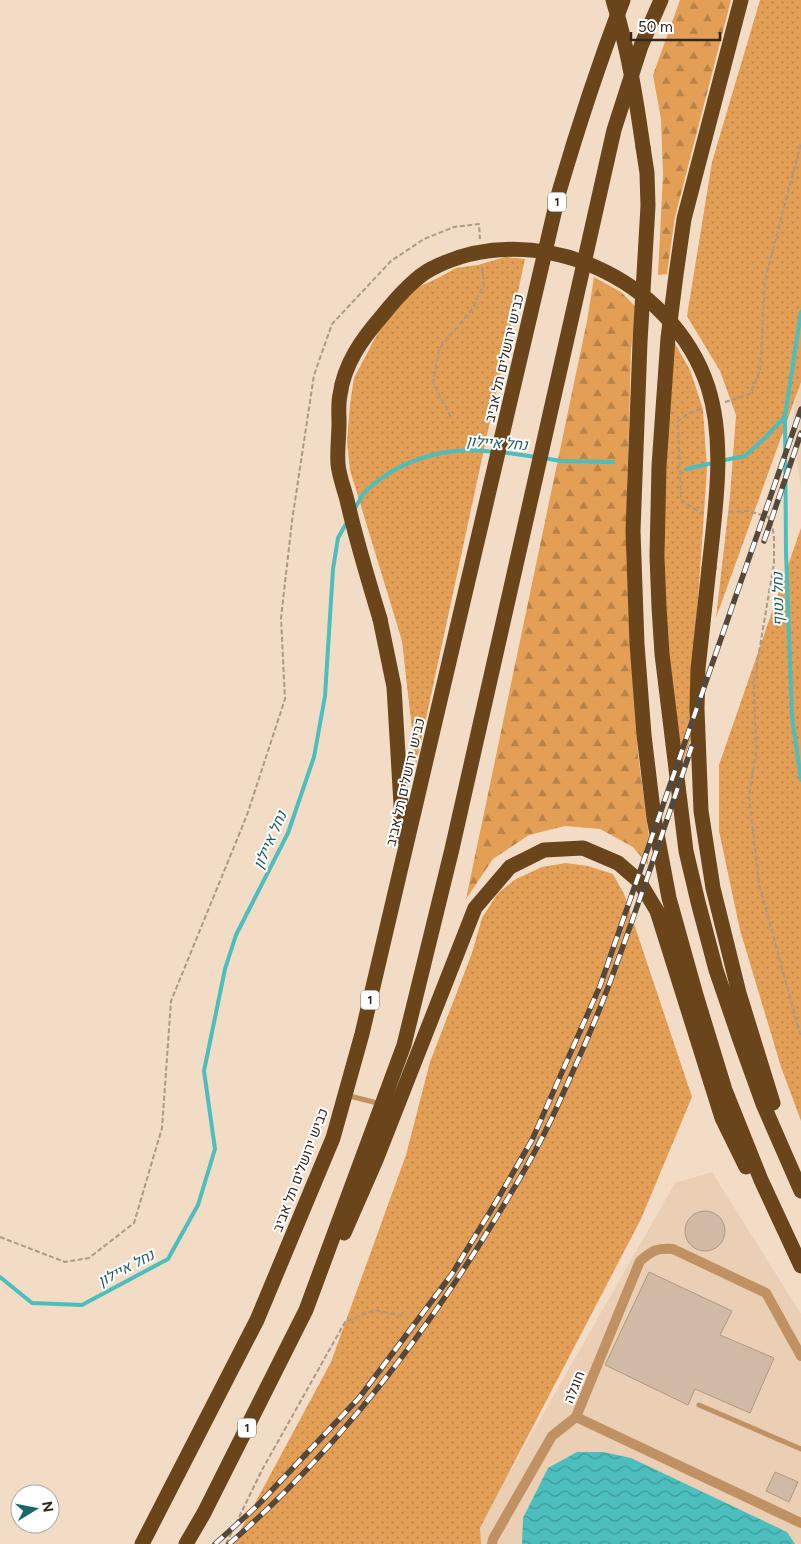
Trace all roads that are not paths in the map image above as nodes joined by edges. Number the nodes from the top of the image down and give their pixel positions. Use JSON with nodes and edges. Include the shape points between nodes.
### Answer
{"nodes":[{"id":1,"x":613,"y":0,"type":"edge"},
{"id":2,"x":623,"y":0,"type":"edge"},
{"id":3,"x":661,"y":0,"type":"edge"},
{"id":4,"x":741,"y":0,"type":"edge"},
{"id":5,"x":370,"y":1001,"type":"junction"},
{"id":6,"x":345,"y":1095,"type":"junction"},
{"id":7,"x":382,"y":1104,"type":"junction"},
{"id":8,"x":801,"y":1174,"type":"edge"},
{"id":9,"x":801,"y":1191,"type":"edge"},
{"id":10,"x":801,"y":1266,"type":"edge"},
{"id":11,"x":801,"y":1272,"type":"edge"},
{"id":12,"x":306,"y":1310,"type":"junction"},
{"id":13,"x":801,"y":1356,"type":"edge"},
{"id":14,"x":699,"y":1405,"type":"dead end"},
{"id":15,"x":576,"y":1417,"type":"junction"},
{"id":16,"x":801,"y":1449,"type":"edge"},
{"id":17,"x":801,"y":1523,"type":"edge"},
{"id":18,"x":141,"y":1544,"type":"edge"},
{"id":19,"x":186,"y":1544,"type":"edge"},
{"id":20,"x":492,"y":1544,"type":"edge"}],
"edges":[{"from":1,"to":10,"type":"highway","bridge":true,"via":[[631,73],[647,173],[633,531],[637,644],[654,818],[669,898],[725,1090],[761,1180]]},
{"from":2,"to":5,"type":"highway","name":"כביש ירושלים תל אביב","number":"1","via":[[580,119],[559,192]]},
{"from":3,"to":7,"type":"highway","number":"1","via":[[641,46],[614,130],[452,849],[404,1045]]},
{"from":4,"to":9,"type":"highway","via":[[684,219],[676,275],[659,466],[659,607],[686,851],[698,902],[716,970],[740,1040],[763,1104]]},
{"from":5,"to":6,"type":"highway","name":"כביש ירושלים תל אביב","number":"1"},
{"from":5,"to":8,"type":"highway","bridge":true,"via":[[402,856],[403,834],[394,688],[380,619],[338,465],[340,396],[348,362],[371,328],[398,296],[430,270],[486,251],[542,250],[604,271],[653,303],[691,349],[708,386],[718,470],[698,669],[701,812],[713,888],[739,993],[777,1116]]},
{"from":6,"to":7,"type":"lane"},
{"from":6,"to":18,"type":"highway","name":"כביש ירושלים תל אביב","number":"1","via":[[333,1138],[257,1320]]},
{"from":7,"to":12,"type":"highway","number":"1"},
{"from":11,"to":12,"type":"highway","via":[[722,1118],[656,911],[639,881],[618,863],[583,848],[562,848],[544,850],[510,867],[475,908],[376,1160]]},
{"from":12,"to":19,"type":"highway","number":"1"},
{"from":13,"to":15,"type":"street","name":"חוגלה","via":[[766,1293],[673,1249],[660,1248],[640,1261]]},
{"from":14,"to":16,"type":"lane"},
{"from":15,"to":17,"type":"street"},
{"from":15,"to":20,"type":"street","name":"חוגלה","via":[[552,1436]]}]}
